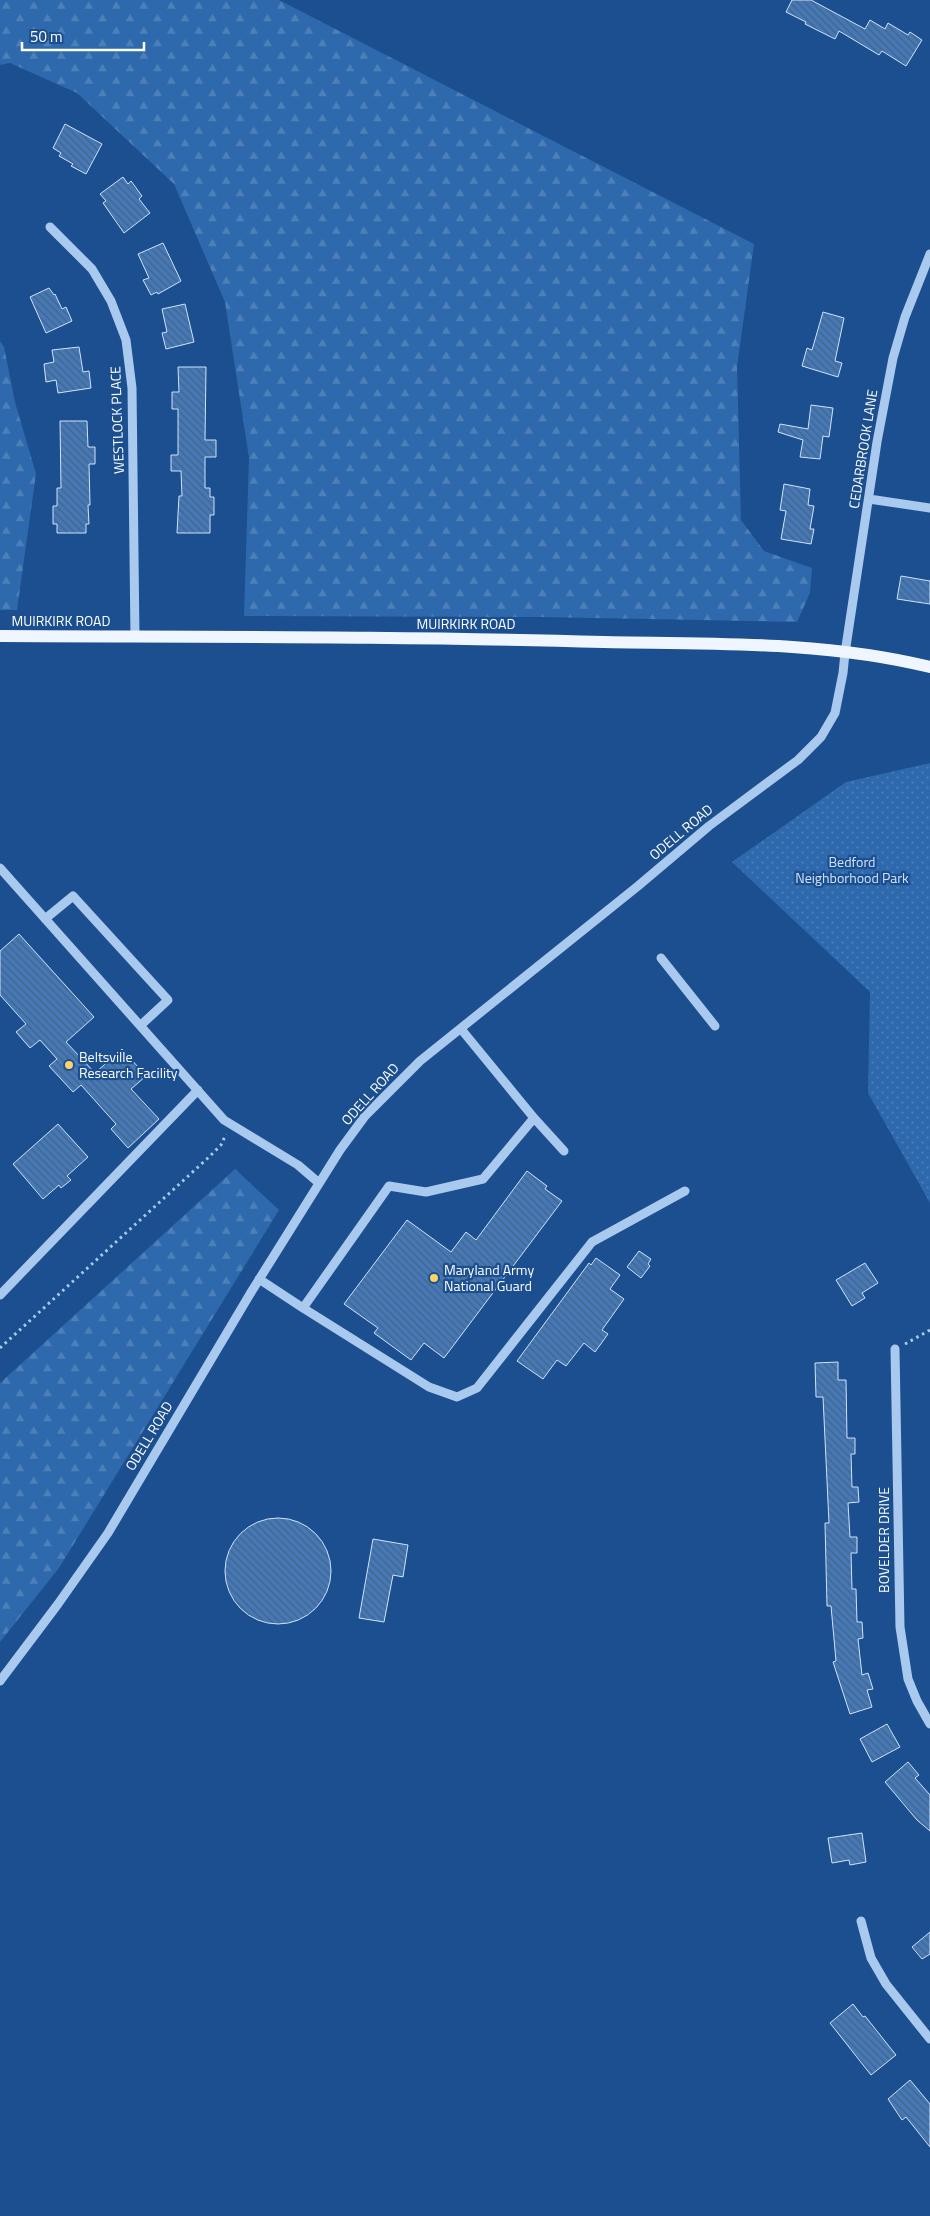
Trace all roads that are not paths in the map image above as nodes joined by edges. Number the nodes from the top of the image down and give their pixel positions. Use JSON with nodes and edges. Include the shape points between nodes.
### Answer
{"nodes":[{"id":1,"x":50,"y":227,"type":"dead end"},
{"id":2,"x":930,"y":254,"type":"edge"},
{"id":3,"x":869,"y":499,"type":"junction"},
{"id":4,"x":930,"y":508,"type":"edge"},
{"id":5,"x":0,"y":636,"type":"edge"},
{"id":6,"x":135,"y":637,"type":"junction"},
{"id":7,"x":844,"y":653,"type":"junction"},
{"id":8,"x":930,"y":667,"type":"edge"},
{"id":9,"x":0,"y":868,"type":"edge"},
{"id":10,"x":45,"y":919,"type":"junction"},
{"id":11,"x":661,"y":958,"type":"dead end"},
{"id":12,"x":141,"y":1025,"type":"junction"},
{"id":13,"x":715,"y":1026,"type":"dead end"},
{"id":14,"x":461,"y":1029,"type":"junction"},
{"id":15,"x":198,"y":1090,"type":"junction"},
{"id":16,"x":534,"y":1118,"type":"junction"},
{"id":17,"x":564,"y":1152,"type":"dead end"},
{"id":18,"x":319,"y":1183,"type":"junction"},
{"id":19,"x":685,"y":1191,"type":"dead end"},
{"id":20,"x":260,"y":1279,"type":"junction"},
{"id":21,"x":0,"y":1295,"type":"edge"},
{"id":22,"x":303,"y":1308,"type":"junction"},
{"id":23,"x":895,"y":1349,"type":"road end"},
{"id":24,"x":0,"y":1681,"type":"edge"},
{"id":25,"x":930,"y":1724,"type":"edge"},
{"id":26,"x":861,"y":1921,"type":"dead end"},
{"id":27,"x":930,"y":2039,"type":"edge"}],
"edges":[{"from":1,"to":6,"type":"street","name":"WESTLOCK PLACE","via":[[92,269],[110,300],[126,340],[132,388]]},
{"from":2,"to":3,"type":"street","name":"CEDARBROOK LANE","via":[[893,358]]},
{"from":3,"to":4,"type":"street"},
{"from":3,"to":7,"type":"street","name":"CEDARBROOK LANE"},
{"from":5,"to":6,"type":"main road","name":"MUIRKIRK ROAD"},
{"from":6,"to":7,"type":"main road","name":"MUIRKIRK ROAD","via":[[488,638],[750,646]]},
{"from":7,"to":8,"type":"main road","name":"MUIRKIRK ROAD"},
{"from":7,"to":14,"type":"street","name":"ODELL ROAD","via":[[836,713],[821,737],[804,754],[709,826]]},
{"from":9,"to":10,"type":"street"},
{"from":10,"to":12,"type":"street"},
{"from":10,"to":12,"type":"street","via":[[73,896],[168,1000]]},
{"from":11,"to":13,"type":"street"},
{"from":12,"to":15,"type":"street"},
{"from":14,"to":16,"type":"street"},
{"from":14,"to":18,"type":"street","name":"ODELL ROAD","via":[[420,1061],[365,1116]]},
{"from":15,"to":18,"type":"street","via":[[224,1120],[298,1165]]},
{"from":15,"to":21,"type":"street"},
{"from":16,"to":17,"type":"street"},
{"from":16,"to":22,"type":"street","via":[[483,1179],[426,1192],[389,1186]]},
{"from":18,"to":20,"type":"street","name":"ODELL ROAD"},
{"from":19,"to":22,"type":"street","via":[[592,1242],[477,1388],[456,1397],[429,1387]]},
{"from":20,"to":22,"type":"street"},
{"from":20,"to":24,"type":"street","name":"ODELL ROAD","via":[[108,1533]]},
{"from":23,"to":25,"type":"street","name":"BOVELDER DRIVE","via":[[900,1627],[908,1679]]},
{"from":26,"to":27,"type":"street","via":[[871,1958],[886,1984]]}]}
